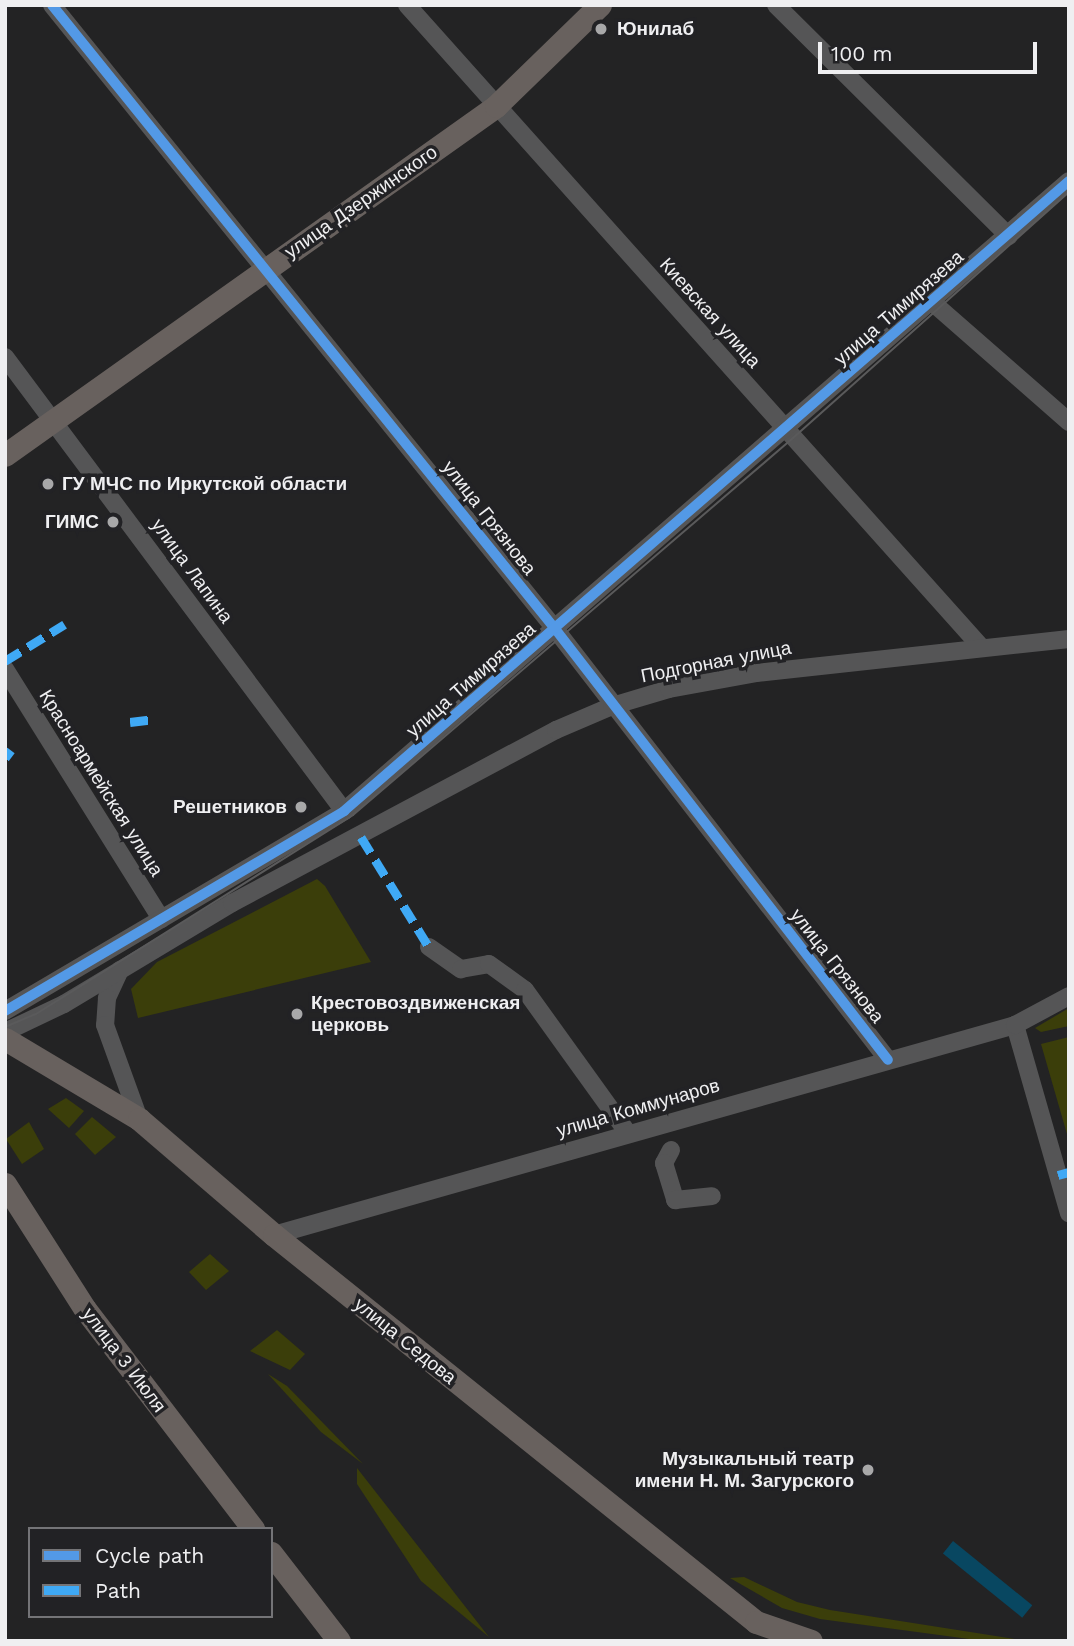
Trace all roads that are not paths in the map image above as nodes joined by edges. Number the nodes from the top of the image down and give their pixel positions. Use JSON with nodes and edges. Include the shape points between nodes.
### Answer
{"nodes":[{"id":1,"x":407,"y":5,"type":"edge"},
{"id":2,"x":600,"y":5,"type":"edge"},
{"id":3,"x":776,"y":5,"type":"edge"},
{"id":4,"x":53,"y":6,"type":"edge"},
{"id":5,"x":496,"y":106,"type":"junction"},
{"id":6,"x":1069,"y":181,"type":"edge"},
{"id":7,"x":1009,"y":236,"type":"junction"},
{"id":8,"x":268,"y":268,"type":"junction"},
{"id":9,"x":932,"y":302,"type":"junction"},
{"id":10,"x":5,"y":357,"type":"edge"},
{"id":11,"x":56,"y":420,"type":"junction"},
{"id":12,"x":1069,"y":422,"type":"edge"},
{"id":13,"x":786,"y":431,"type":"junction"},
{"id":14,"x":5,"y":456,"type":"edge"},
{"id":15,"x":556,"y":630,"type":"junction"},
{"id":16,"x":1069,"y":639,"type":"edge"},
{"id":17,"x":981,"y":647,"type":"junction"},
{"id":18,"x":5,"y":669,"type":"edge"},
{"id":19,"x":612,"y":706,"type":"junction"},
{"id":20,"x":344,"y":811,"type":"junction"},
{"id":21,"x":161,"y":919,"type":"junction"},
{"id":22,"x":429,"y":947,"type":"dead end"},
{"id":23,"x":120,"y":970,"type":"junction"},
{"id":24,"x":1069,"y":996,"type":"edge"},
{"id":25,"x":7,"y":1012,"type":"edge"},
{"id":26,"x":1015,"y":1025,"type":"junction"},
{"id":27,"x":5,"y":1031,"type":"edge"},
{"id":28,"x":5,"y":1039,"type":"edge"},
{"id":29,"x":888,"y":1060,"type":"junction"},
{"id":30,"x":139,"y":1119,"type":"junction"},
{"id":31,"x":627,"y":1132,"type":"junction"},
{"id":32,"x":671,"y":1150,"type":"dead end"},
{"id":33,"x":5,"y":1184,"type":"edge"},
{"id":34,"x":712,"y":1196,"type":"dead end"},
{"id":35,"x":1069,"y":1213,"type":"edge"},
{"id":36,"x":274,"y":1235,"type":"junction"},
{"id":37,"x":251,"y":1527,"type":"edge"},
{"id":38,"x":273,"y":1556,"type":"edge"},
{"id":39,"x":807,"y":1640,"type":"edge"},
{"id":40,"x":339,"y":1641,"type":"edge"}],
"edges":[{"from":1,"to":5,"type":"street","name":"Киевская улица"},
{"from":2,"to":5,"type":"main road","name":"улица Дзержинского"},
{"from":3,"to":7,"type":"street"},
{"from":4,"to":8,"type":"street","name":"улица Грязнова"},
{"from":5,"to":8,"type":"main road","name":"улица Дзержинского"},
{"from":5,"to":13,"type":"street","name":"Киевская улица"},
{"from":6,"to":7,"type":"street","name":"улица Тимирязева"},
{"from":7,"to":9,"type":"street","name":"улица Тимирязева"},
{"from":8,"to":11,"type":"main road","name":"улица Дзержинского"},
{"from":8,"to":15,"type":"street","name":"улица Грязнова"},
{"from":9,"to":12,"type":"street"},
{"from":9,"to":13,"type":"street","name":"улица Тимирязева"},
{"from":10,"to":11,"type":"street","name":"улица Лапина"},
{"from":11,"to":14,"type":"main road","name":"улица Дзержинского"},
{"from":11,"to":20,"type":"street","name":"улица Лапина"},
{"from":13,"to":15,"type":"street","name":"улица Тимирязева"},
{"from":13,"to":17,"type":"street","name":"Киевская улица"},
{"from":15,"to":19,"type":"street","name":"улица Грязнова"},
{"from":15,"to":20,"type":"street","name":"улица Тимирязева"},
{"from":16,"to":17,"type":"street","name":"Подгорная улица"},
{"from":17,"to":19,"type":"street","name":"Подгорная улица","via":[[756,673],[669,689]]},
{"from":18,"to":21,"type":"street","name":"Красноармейская улица"},
{"from":19,"to":23,"type":"street","name":"Подгорная улица","via":[[556,730],[232,903]]},
{"from":19,"to":29,"type":"street","name":"улица Грязнова"},
{"from":20,"to":21,"type":"street","name":"улица Тимирязева"},
{"from":21,"to":25,"type":"street","name":"улица Тимирязева"},
{"from":22,"to":31,"type":"street","via":[[461,970],[489,964],[525,990]]},
{"from":23,"to":27,"type":"street","via":[[26,1025]]},
{"from":23,"to":30,"type":"street","via":[[107,998],[106,1025]]},
{"from":24,"to":26,"type":"street","name":"улица Коммунаров"},
{"from":26,"to":29,"type":"street","name":"улица Коммунаров"},
{"from":26,"to":35,"type":"street"},
{"from":28,"to":30,"type":"main road","name":"улица Седова"},
{"from":29,"to":31,"type":"street","name":"улица Коммунаров"},
{"from":30,"to":36,"type":"main road","name":"улица Седова"},
{"from":31,"to":36,"type":"street","name":"улица Коммунаров"},
{"from":32,"to":34,"type":"street","via":[[664,1163],[675,1200]]},
{"from":33,"to":37,"type":"main road","name":"улица 3 Июля","via":[[85,1309]]},
{"from":36,"to":39,"type":"main road","name":"улица Седова","via":[[756,1622]]},
{"from":38,"to":40,"type":"main road"}]}
